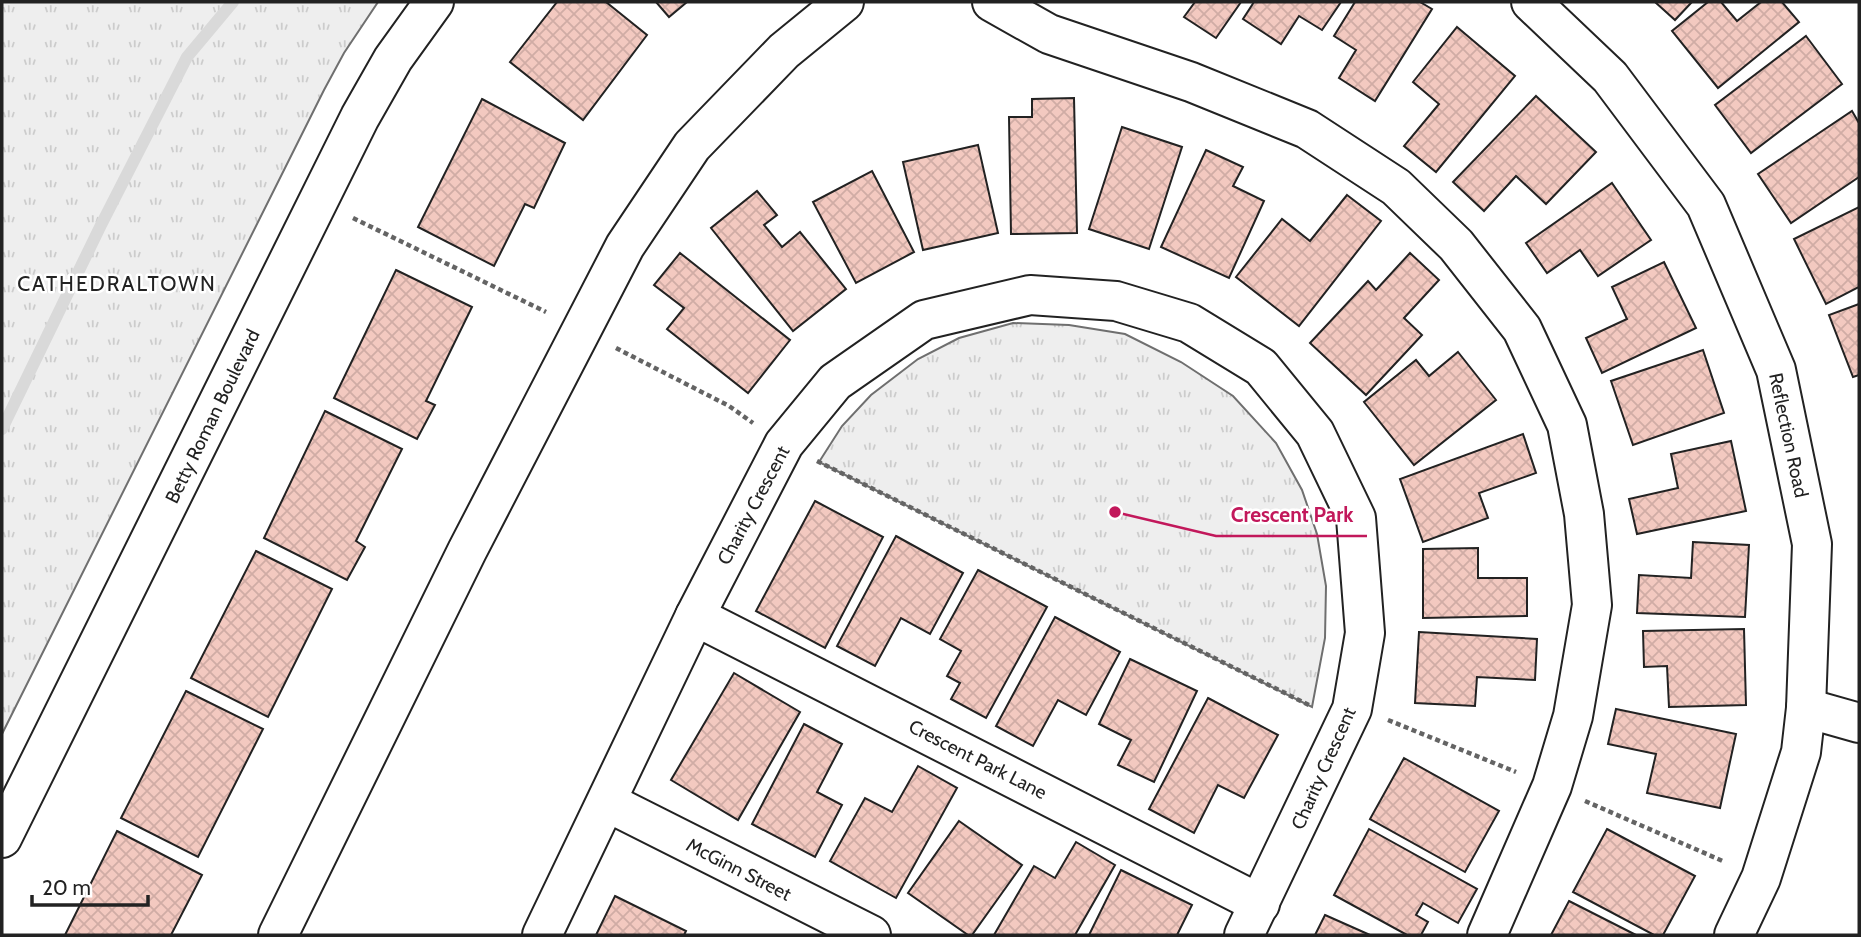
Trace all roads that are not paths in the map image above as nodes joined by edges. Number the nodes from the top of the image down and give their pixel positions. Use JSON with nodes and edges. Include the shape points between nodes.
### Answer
{"nodes":[{"id":1,"x":434,"y":2,"type":"edge"},
{"id":2,"x":844,"y":2,"type":"edge"},
{"id":3,"x":992,"y":2,"type":"edge"},
{"id":4,"x":1531,"y":2,"type":"edge"},
{"id":5,"x":695,"y":616,"type":"junction"},
{"id":6,"x":1806,"y":708,"type":"junction"},
{"id":7,"x":1859,"y":723,"type":"edge"},
{"id":8,"x":607,"y":802,"type":"junction"},
{"id":9,"x":2,"y":838,"type":"edge"},
{"id":10,"x":1252,"y":920,"type":"edge"},
{"id":11,"x":1748,"y":932,"type":"edge"},
{"id":12,"x":278,"y":935,"type":"edge"},
{"id":13,"x":542,"y":935,"type":"edge"},
{"id":14,"x":871,"y":935,"type":"edge"},
{"id":15,"x":1487,"y":935,"type":"edge"}],
"edges":[{"from":1,"to":9,"type":"street","name":"Betty Roman Boulevard","via":[[393,59],[360,117]]},
{"from":2,"to":12,"type":"street","via":[[784,51],[692,146],[625,246],[467,551]]},
{"from":3,"to":15,"type":"street","via":[[1049,34],[1191,82],[1307,129],[1396,187],[1456,244],[1522,329],[1567,425],[1584,514],[1592,605],[1573,716],[1552,786]]},
{"from":4,"to":6,"type":"street","name":"Reflection Road","via":[[1610,77],[1706,205],[1776,370],[1812,544]]},
{"from":5,"to":8,"type":"street","name":"Charity Crescent"},
{"from":5,"to":10,"type":"street","name":"Crescent Park Lane"},
{"from":5,"to":10,"type":"street","name":"Charity Crescent","via":[[784,444],[835,382],[924,320],[1030,295],[1115,301],[1189,323],[1261,367],[1315,433],[1356,518],[1365,633],[1352,709]]},
{"from":6,"to":7,"type":"street"},
{"from":6,"to":11,"type":"street","name":"Reflection Road","via":[[1801,752]]},
{"from":8,"to":13,"type":"street","name":"Charity Crescent"},
{"from":8,"to":14,"type":"street","name":"McGinn Street"}]}
